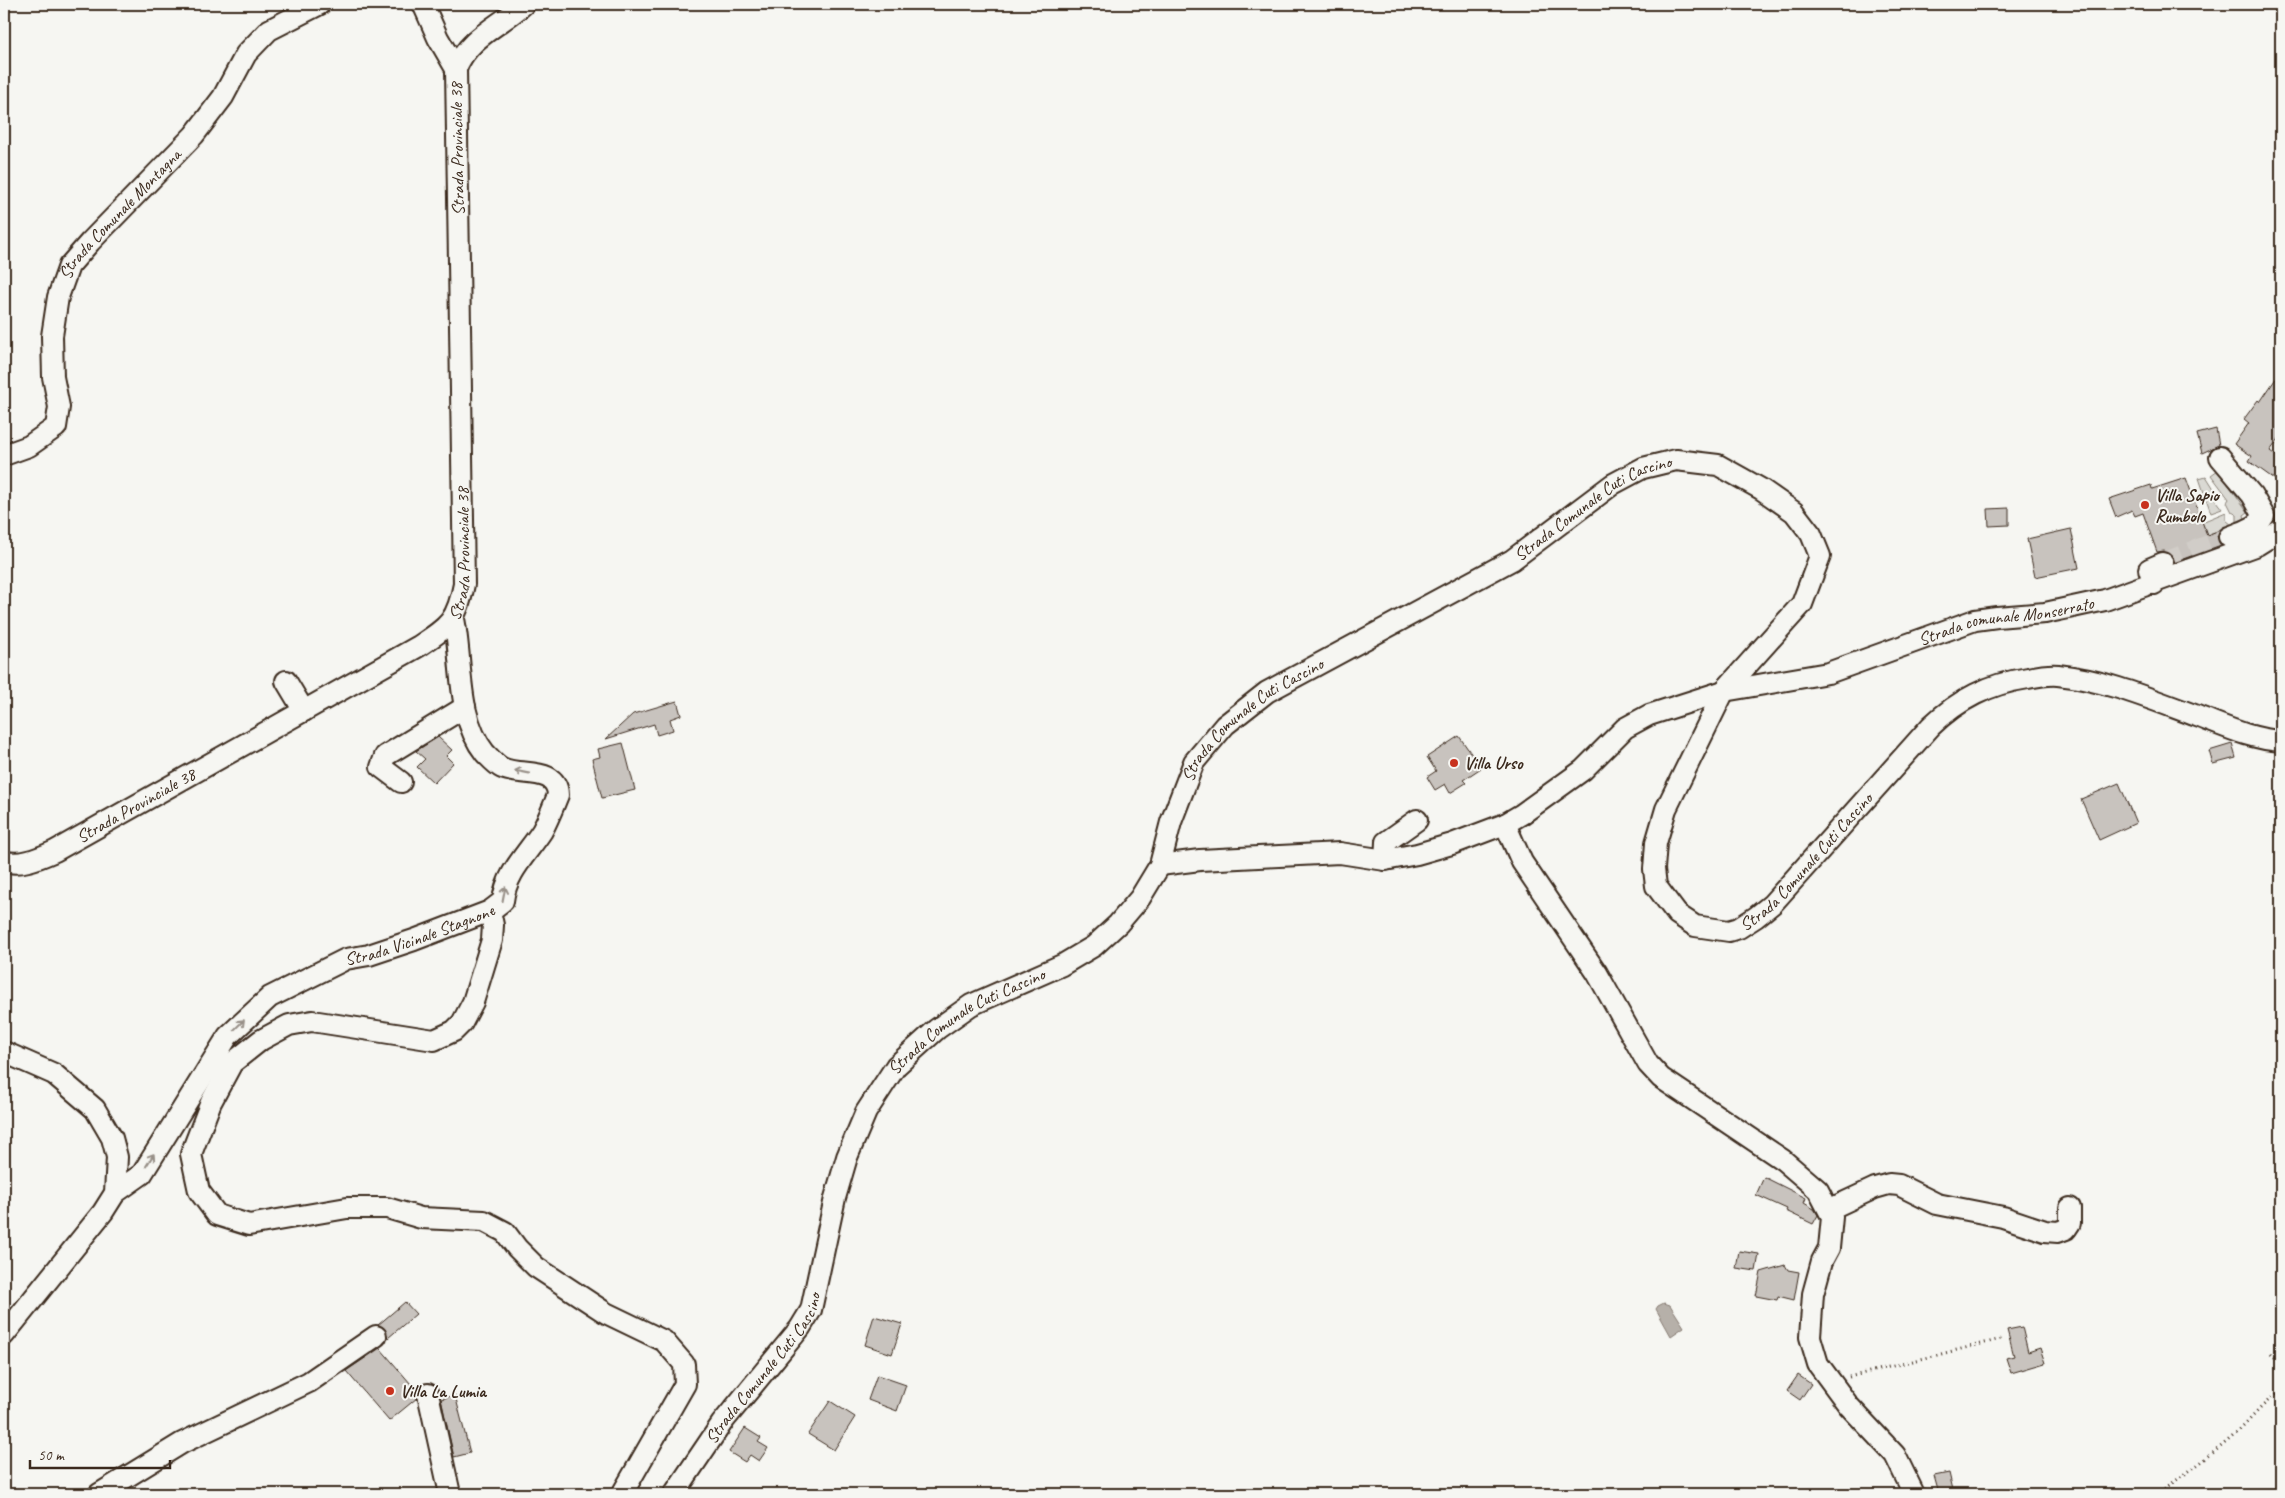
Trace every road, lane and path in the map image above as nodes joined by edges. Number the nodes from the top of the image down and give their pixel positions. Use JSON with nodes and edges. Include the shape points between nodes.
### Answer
{"nodes":[{"id":1,"x":320,"y":4,"type":"edge"},
{"id":2,"x":422,"y":4,"type":"edge"},
{"id":3,"x":524,"y":4,"type":"edge"},
{"id":4,"x":456,"y":69,"type":"junction"},
{"id":5,"x":4,"y":455,"type":"edge"},
{"id":6,"x":2220,"y":457,"type":"dead end"},
{"id":7,"x":2281,"y":530,"type":"edge"},
{"id":8,"x":2229,"y":537,"type":"tunnel mouth"},
{"id":9,"x":2162,"y":563,"type":"tunnel mouth"},
{"id":10,"x":2154,"y":584,"type":"junction"},
{"id":11,"x":454,"y":619,"type":"junction"},
{"id":12,"x":286,"y":682,"type":"dead end"},
{"id":13,"x":1724,"y":691,"type":"junction"},
{"id":14,"x":465,"y":707,"type":"junction"},
{"id":15,"x":304,"y":711,"type":"junction"},
{"id":16,"x":2281,"y":741,"type":"edge"},
{"id":17,"x":401,"y":782,"type":"dead end"},
{"id":18,"x":1418,"y":820,"type":"dead end"},
{"id":19,"x":1505,"y":824,"type":"junction"},
{"id":20,"x":4,"y":860,"type":"edge"},
{"id":21,"x":1385,"y":860,"type":"junction"},
{"id":22,"x":1160,"y":865,"type":"junction"},
{"id":23,"x":490,"y":911,"type":"junction"},
{"id":24,"x":4,"y":1052,"type":"edge"},
{"id":25,"x":115,"y":1193,"type":"junction"},
{"id":26,"x":2070,"y":1208,"type":"dead end"},
{"id":27,"x":1830,"y":1209,"type":"junction"},
{"id":28,"x":4,"y":1335,"type":"edge"},
{"id":29,"x":376,"y":1336,"type":"dead end"},
{"id":30,"x":2001,"y":1339,"type":"dead end"},
{"id":31,"x":2270,"y":1353,"type":"dead end"},
{"id":32,"x":2281,"y":1370,"type":"edge"},
{"id":33,"x":1829,"y":1382,"type":"junction"},
{"id":34,"x":2281,"y":1391,"type":"edge"},
{"id":35,"x":428,"y":1394,"type":"dead end"},
{"id":36,"x":99,"y":1494,"type":"edge"},
{"id":37,"x":450,"y":1494,"type":"edge"},
{"id":38,"x":622,"y":1494,"type":"edge"},
{"id":39,"x":674,"y":1494,"type":"edge"},
{"id":40,"x":1914,"y":1494,"type":"edge"},
{"id":41,"x":2156,"y":1494,"type":"edge"}],
"edges":[{"from":1,"to":5,"type":"street","name":"Strada Comunale Montagna","via":[[269,30],[246,54],[223,98],[194,135],[70,266],[58,297],[52,336],[53,377],[59,407],[56,426],[29,446]]},
{"from":2,"to":4,"type":"street"},
{"from":3,"to":4,"type":"street","name":"Strada Provinciale 38","via":[[468,47]]},
{"from":4,"to":11,"type":"street","name":"Strada Provinciale 38","via":[[464,584]]},
{"from":6,"to":8,"type":"street","via":[[2252,494],[2264,516],[2254,526]]},
{"from":7,"to":10,"type":"street","name":"Strada comunale Monserrato","via":[[2257,545]]},
{"from":9,"to":10,"type":"street","via":[[2149,568]]},
{"from":10,"to":13,"type":"street","name":"Strada comunale Monserrato","via":[[2054,612],[1975,620],[1828,672]]},
{"from":11,"to":14,"type":"street","name":"Strada Vicinale Stagnone"},
{"from":11,"to":15,"type":"street","name":"Strada Provinciale 38","via":[[419,646]]},
{"from":12,"to":15,"type":"street"},
{"from":13,"to":16,"type":"street","name":"Strada Comunale Cuti Cascino","via":[[1666,809],[1656,843],[1654,869],[1656,886],[1677,914],[1695,926],[1716,930],[1739,928],[1772,904],[1948,709],[1990,687],[2011,680],[2057,675],[2085,679],[2168,705],[2243,734]]},
{"from":13,"to":19,"type":"street","name":"Strada comunale Monserrato","via":[[1649,715],[1625,728],[1583,770]]},
{"from":13,"to":22,"type":"street","name":"Strada Comunale Cuti Cascino","via":[[1802,604],[1820,556],[1811,534],[1794,512],[1718,465],[1676,460],[1642,468],[1613,484],[1512,560],[1267,692],[1225,725],[1194,762],[1171,822]]},
{"from":14,"to":17,"type":"street","via":[[385,756],[381,767]]},
{"from":23,"to":14,"type":"street","name":"Strada Vicinale Stagnone","one_way":true,"via":[[503,901],[504,887],[542,830],[558,790],[556,783],[546,776],[502,768],[486,754],[475,739]]},
{"from":15,"to":20,"type":"street","name":"Strada Provinciale 38","via":[[56,851],[31,860]]},
{"from":18,"to":21,"type":"street","via":[[1386,842]]},
{"from":19,"to":21,"type":"street","name":"Strada comunale Monserrato","via":[[1452,844]]},
{"from":19,"to":27,"type":"street","via":[[1522,862],[1597,973],[1648,1064],[1661,1078],[1799,1172],[1818,1190]]},
{"from":21,"to":22,"type":"street","name":"Strada comunale Monserrato","via":[[1340,853]]},
{"from":22,"to":39,"type":"street","name":"Strada Comunale Cuti Cascino","via":[[1140,898],[1094,946],[1062,965],[971,1005],[937,1029],[896,1066],[866,1112],[847,1157],[834,1198],[811,1310],[800,1328],[722,1422]]},
{"from":25,"to":23,"type":"street","name":"Strada Vicinale Stagnone","one_way":true,"via":[[142,1174],[228,1036],[270,997],[346,959],[369,955]]},
{"from":23,"to":38,"type":"street","via":[[493,926],[489,949],[473,1002],[454,1031],[434,1040],[312,1021],[288,1025],[261,1040],[232,1063],[211,1102],[191,1154],[199,1191],[217,1215],[249,1225],[347,1208],[387,1208],[421,1218],[484,1221],[505,1232],[536,1267],[606,1313],[664,1341],[684,1364],[685,1384]]},
{"from":24,"to":25,"type":"street","via":[[54,1074],[95,1109],[112,1138],[117,1156]]},
{"from":25,"to":28,"type":"street"},
{"from":26,"to":27,"type":"street","via":[[2070,1223],[2066,1229],[2045,1231],[2003,1217],[1937,1204],[1899,1185],[1889,1184]]},
{"from":27,"to":33,"type":"street","via":[[1832,1235],[1813,1294],[1810,1337],[1818,1364]]},
{"from":29,"to":36,"type":"street","via":[[309,1382],[182,1444]]},
{"from":30,"to":33,"type":"path"},
{"from":31,"to":32,"type":"path"},
{"from":33,"to":40,"type":"street","via":[[1895,1455]]},
{"from":34,"to":41,"type":"path","via":[[2214,1452]]},
{"from":35,"to":37,"type":"street"}]}
